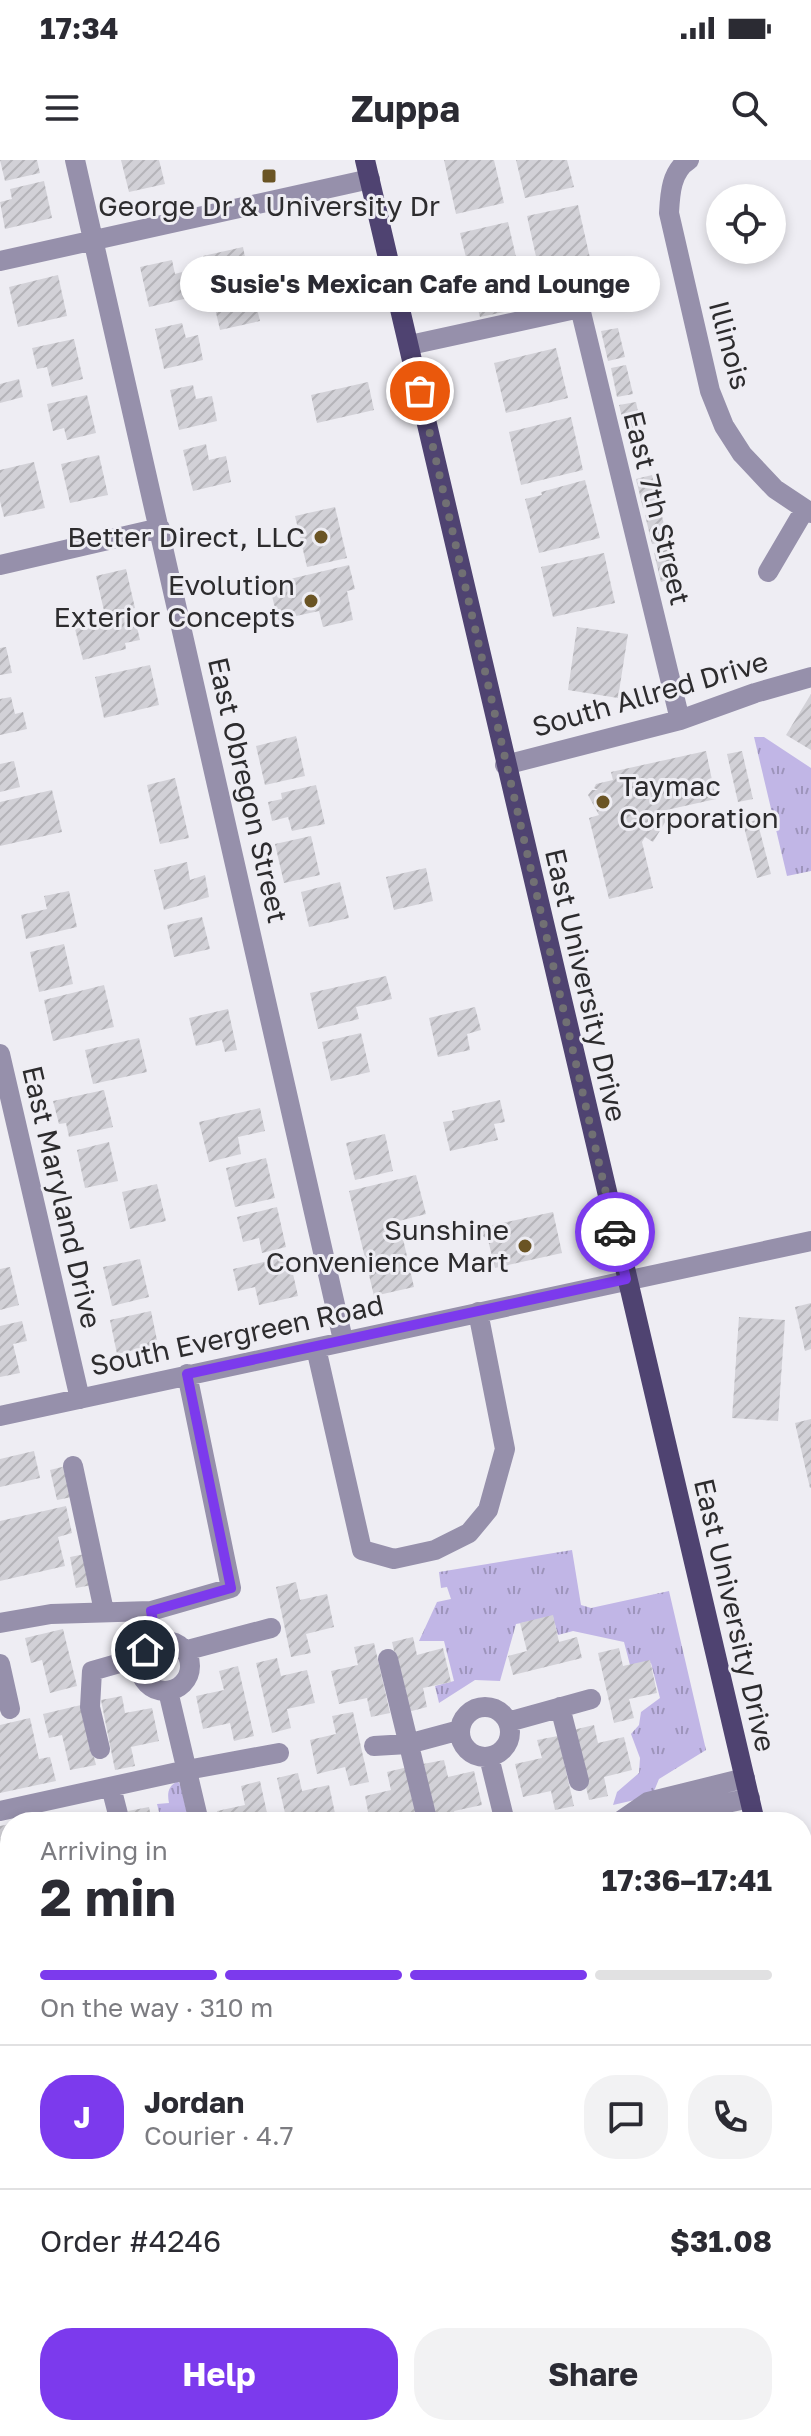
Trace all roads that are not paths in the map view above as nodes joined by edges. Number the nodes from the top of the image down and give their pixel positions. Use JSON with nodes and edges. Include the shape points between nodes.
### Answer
{"nodes":[{"id":1,"x":75,"y":160,"type":"edge"},
{"id":2,"x":689,"y":160,"type":"edge"},
{"id":3,"x":367,"y":170,"type":"edge"},
{"id":4,"x":94,"y":240,"type":"junction"},
{"id":5,"x":0,"y":261,"type":"edge"},
{"id":6,"x":410,"y":345,"type":"junction"},
{"id":7,"x":808,"y":511,"type":"edge"},
{"id":8,"x":160,"y":528,"type":"junction"},
{"id":9,"x":0,"y":565,"type":"edge"},
{"id":10,"x":768,"y":572,"type":"dead end"},
{"id":11,"x":811,"y":677,"type":"edge"},
{"id":12,"x":680,"y":720,"type":"junction"},
{"id":13,"x":505,"y":765,"type":"junction"},
{"id":14,"x":0,"y":1054,"type":"edge"},
{"id":15,"x":811,"y":1241,"type":"edge"},
{"id":16,"x":626,"y":1279,"type":"junction"},
{"id":17,"x":478,"y":1312,"type":"junction"},
{"id":18,"x":343,"y":1340,"type":"junction"},
{"id":19,"x":316,"y":1348,"type":"junction"},
{"id":20,"x":187,"y":1374,"type":"junction"},
{"id":21,"x":80,"y":1399,"type":"junction"},
{"id":22,"x":0,"y":1416,"type":"edge"},
{"id":23,"x":73,"y":1466,"type":"dead end"},
{"id":24,"x":104,"y":1611,"type":"junction"},
{"id":25,"x":151,"y":1611,"type":"junction"},
{"id":26,"x":0,"y":1623,"type":"edge"},
{"id":27,"x":271,"y":1628,"type":"dead end"},
{"id":28,"x":157,"y":1642,"type":"junction"},
{"id":29,"x":184,"y":1651,"type":"junction"},
{"id":30,"x":141,"y":1657,"type":"junction"},
{"id":31,"x":388,"y":1659,"type":"dead end"},
{"id":32,"x":0,"y":1664,"type":"edge"},
{"id":33,"x":168,"y":1691,"type":"junction"},
{"id":34,"x":591,"y":1699,"type":"dead end"},
{"id":35,"x":560,"y":1707,"type":"junction"},
{"id":36,"x":10,"y":1709,"type":"dead end"},
{"id":37,"x":508,"y":1722,"type":"junction"},
{"id":38,"x":460,"y":1730,"type":"junction"},
{"id":39,"x":408,"y":1744,"type":"junction"},
{"id":40,"x":374,"y":1746,"type":"dead end"},
{"id":41,"x":100,"y":1749,"type":"dead end"},
{"id":42,"x":279,"y":1753,"type":"dead end"},
{"id":43,"x":489,"y":1757,"type":"junction"},
{"id":44,"x":187,"y":1770,"type":"junction"},
{"id":45,"x":579,"y":1781,"type":"dead end"},
{"id":46,"x":111,"y":1787,"type":"junction"},
{"id":47,"x":747,"y":1788,"type":"junction"},
{"id":48,"x":0,"y":1811,"type":"edge"},
{"id":49,"x":117,"y":1812,"type":"edge"},
{"id":50,"x":197,"y":1812,"type":"edge"},
{"id":51,"x":425,"y":1812,"type":"edge"},
{"id":52,"x":503,"y":1812,"type":"edge"},
{"id":53,"x":634,"y":1812,"type":"edge"},
{"id":54,"x":671,"y":1812,"type":"edge"},
{"id":55,"x":753,"y":1812,"type":"edge"}],
"edges":[{"from":1,"to":4,"type":"street","name":"East Obregon Street"},
{"from":2,"to":7,"type":"street","name":"Illinois","via":[[671,185],[669,213],[710,391],[742,454],[775,489]]},
{"from":3,"to":4,"type":"street"},
{"from":3,"to":6,"type":"main road","name":"East University Drive"},
{"from":4,"to":5,"type":"street"},
{"from":4,"to":8,"type":"street","name":"East Obregon Street"},
{"from":6,"to":12,"type":"street","name":"East 7th Street","via":[[580,308]]},
{"from":6,"to":13,"type":"main road","name":"East University Drive"},
{"from":7,"to":10,"type":"street"},
{"from":8,"to":9,"type":"street"},
{"from":8,"to":18,"type":"street","name":"East Obregon Street"},
{"from":11,"to":12,"type":"street","name":"South Allred Drive"},
{"from":12,"to":13,"type":"street","name":"South Allred Drive"},
{"from":13,"to":16,"type":"main road","name":"East University Drive"},
{"from":14,"to":21,"type":"street","name":"East Maryland Drive"},
{"from":15,"to":16,"type":"street","name":"South Evergreen Road"},
{"from":16,"to":17,"type":"street","name":"South Evergreen Road"},
{"from":16,"to":47,"type":"main road","name":"East University Drive"},
{"from":17,"to":18,"type":"street","name":"South Evergreen Road"},
{"from":17,"to":19,"type":"street","via":[[505,1449],[488,1510],[469,1533],[435,1550],[394,1559],[362,1550]]},
{"from":18,"to":19,"type":"street","name":"South Evergreen Road"},
{"from":19,"to":20,"type":"street","name":"South Evergreen Road"},
{"from":20,"to":21,"type":"street","name":"South Evergreen Road"},
{"from":20,"to":25,"type":"street","via":[[231,1588]]},
{"from":21,"to":22,"type":"street","name":"South Evergreen Road"},
{"from":23,"to":24,"type":"street"},
{"from":24,"to":25,"type":"street"},
{"from":24,"to":26,"type":"street"},
{"from":25,"to":28,"type":"street"},
{"from":27,"to":29,"type":"street"},
{"from":28,"to":29,"type":"street","via":[[172,1642]]},
{"from":28,"to":30,"type":"street"},
{"from":29,"to":33,"type":"street","via":[[189,1672]]},
{"from":30,"to":33,"type":"street","via":[[143,1679],[154,1689]]},
{"from":30,"to":41,"type":"street","via":[[92,1671],[90,1707]]},
{"from":31,"to":39,"type":"street"},
{"from":32,"to":36,"type":"street"},
{"from":33,"to":44,"type":"street"},
{"from":34,"to":35,"type":"street"},
{"from":35,"to":37,"type":"street"},
{"from":35,"to":45,"type":"street"},
{"from":37,"to":38,"type":"street","via":[[498,1710],[482,1708],[467,1715]]},
{"from":37,"to":43,"type":"street","via":[[510,1739],[501,1752]]},
{"from":38,"to":39,"type":"street"},
{"from":38,"to":43,"type":"street","via":[[470,1752]]},
{"from":39,"to":40,"type":"street"},
{"from":39,"to":51,"type":"street"},
{"from":42,"to":44,"type":"street"},
{"from":43,"to":52,"type":"street"},
{"from":44,"to":46,"type":"street"},
{"from":44,"to":50,"type":"street"},
{"from":46,"to":48,"type":"street"},
{"from":46,"to":49,"type":"street"},
{"from":47,"to":53,"type":"street","via":[[648,1802]]},
{"from":47,"to":54,"type":"street"},
{"from":47,"to":55,"type":"main road","name":"East University Drive"}]}
